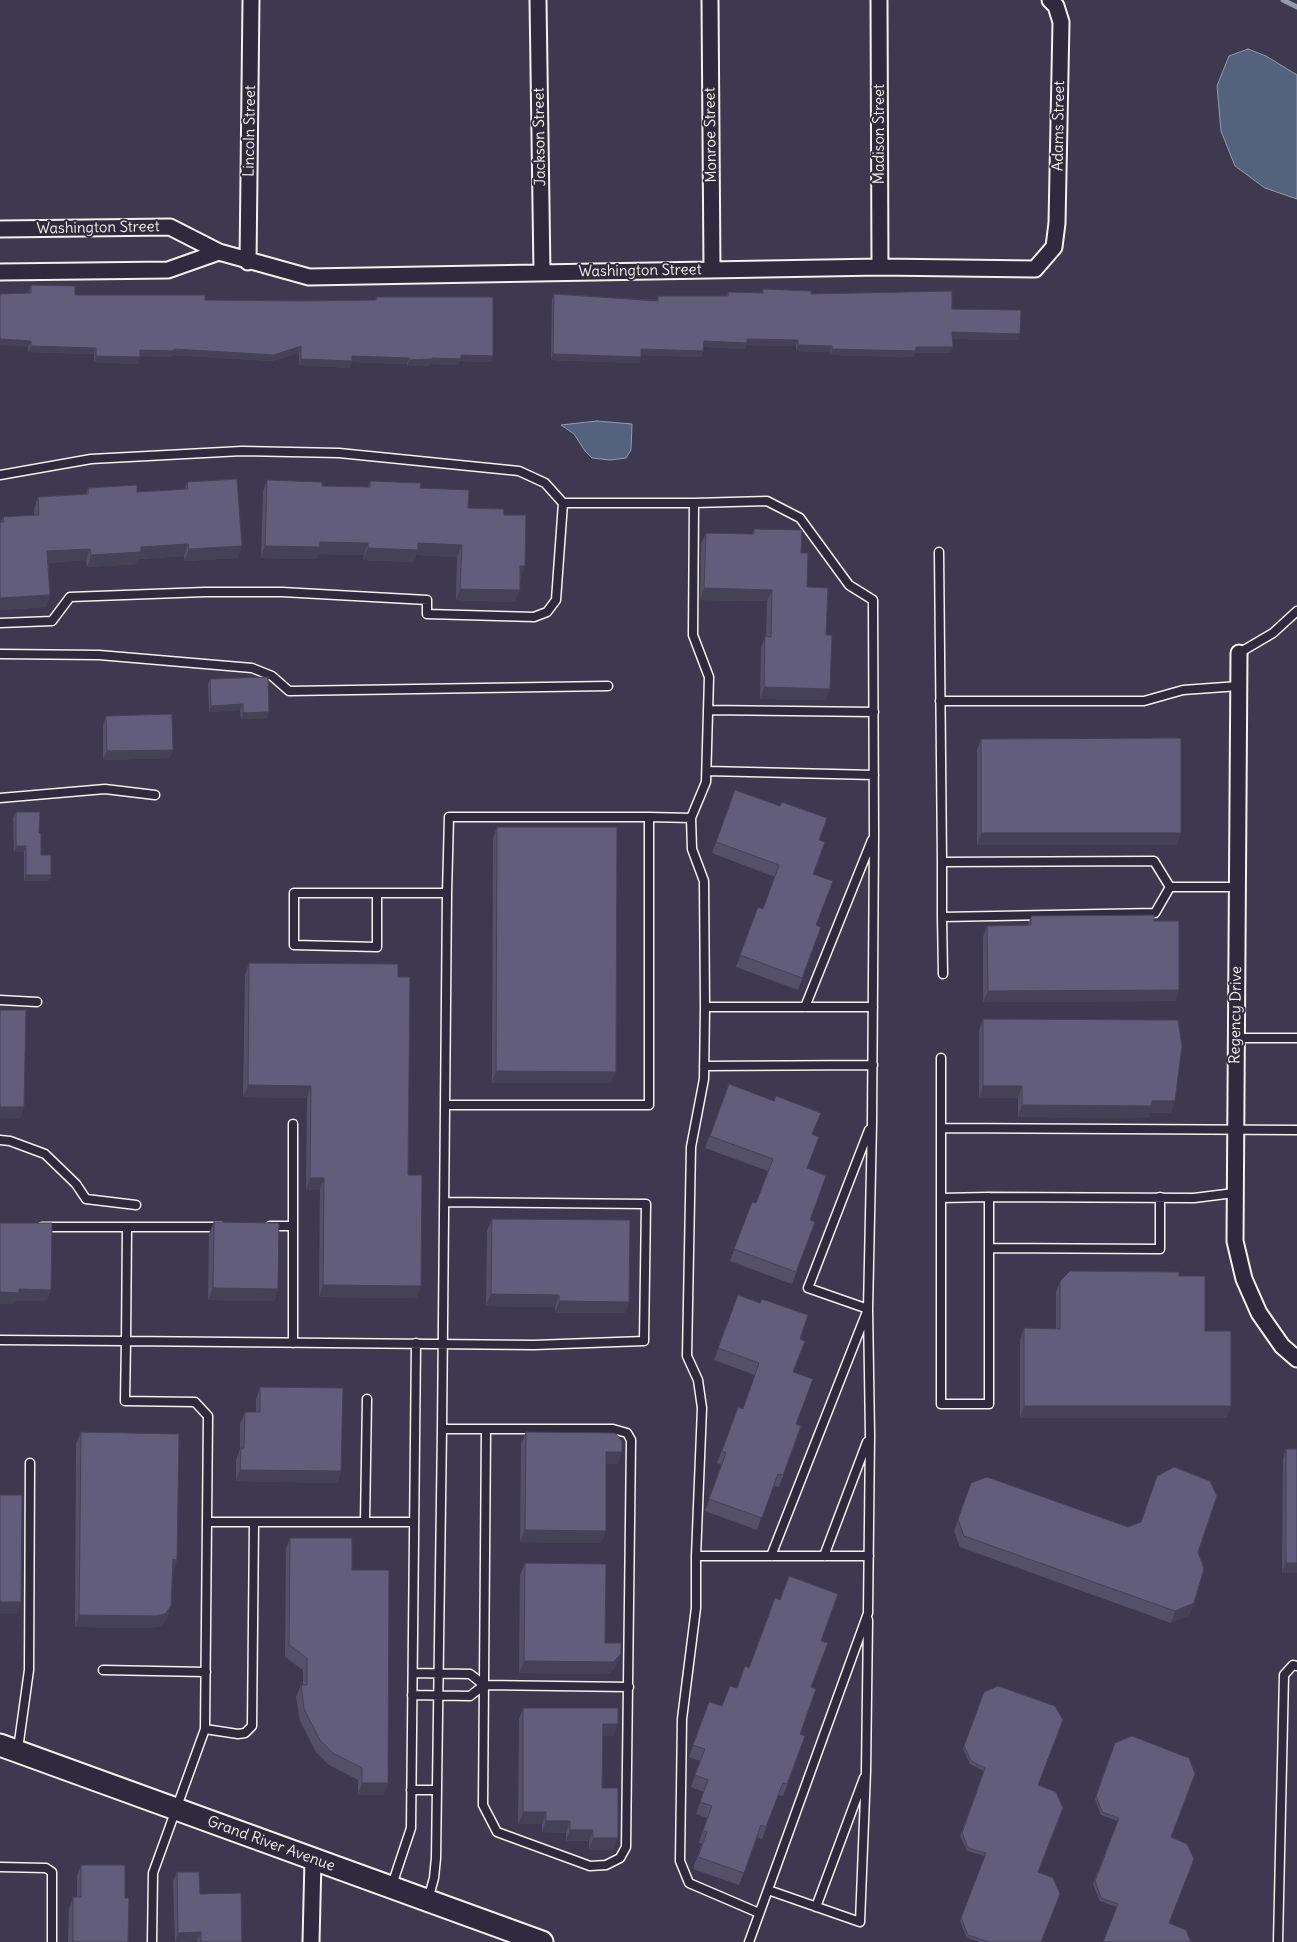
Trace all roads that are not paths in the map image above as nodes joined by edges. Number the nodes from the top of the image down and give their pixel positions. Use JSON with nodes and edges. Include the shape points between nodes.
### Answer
{"nodes":[{"id":1,"x":251,"y":0,"type":"edge"},
{"id":2,"x":538,"y":0,"type":"edge"},
{"id":3,"x":710,"y":0,"type":"edge"},
{"id":4,"x":879,"y":0,"type":"edge"},
{"id":5,"x":1053,"y":3,"type":"edge"},
{"id":6,"x":0,"y":229,"type":"edge"},
{"id":7,"x":1054,"y":247,"type":"joint"},
{"id":8,"x":219,"y":252,"type":"junction"},
{"id":9,"x":248,"y":262,"type":"junction"},
{"id":10,"x":880,"y":267,"type":"junction"},
{"id":11,"x":712,"y":270,"type":"junction"},
{"id":12,"x":0,"y":272,"type":"edge"},
{"id":13,"x":542,"y":273,"type":"junction"},
{"id":14,"x":0,"y":475,"type":"edge"},
{"id":15,"x":563,"y":503,"type":"junction"},
{"id":16,"x":694,"y":503,"type":"junction"},
{"id":17,"x":939,"y":552,"type":"dead end"},
{"id":18,"x":1297,"y":611,"type":"edge"},
{"id":19,"x":0,"y":623,"type":"edge"},
{"id":20,"x":1240,"y":653,"type":"joint"},
{"id":21,"x":0,"y":654,"type":"edge"},
{"id":22,"x":608,"y":686,"type":"dead end"},
{"id":23,"x":1239,"y":686,"type":"junction"},
{"id":24,"x":940,"y":702,"type":"junction"},
{"id":25,"x":708,"y":710,"type":"junction"},
{"id":26,"x":874,"y":712,"type":"junction"},
{"id":27,"x":707,"y":771,"type":"junction"},
{"id":28,"x":874,"y":774,"type":"junction"},
{"id":29,"x":155,"y":795,"type":"dead end"},
{"id":30,"x":0,"y":798,"type":"edge"},
{"id":31,"x":649,"y":817,"type":"junction"},
{"id":32,"x":692,"y":818,"type":"junction"},
{"id":33,"x":874,"y":835,"type":"junction"},
{"id":34,"x":942,"y":862,"type":"junction"},
{"id":35,"x":1170,"y":887,"type":"junction"},
{"id":36,"x":1237,"y":888,"type":"junction"},
{"id":37,"x":447,"y":893,"type":"junction"},
{"id":38,"x":377,"y":894,"type":"junction"},
{"id":39,"x":942,"y":917,"type":"junction"},
{"id":40,"x":943,"y":974,"type":"dead end"},
{"id":41,"x":0,"y":1000,"type":"edge"},
{"id":42,"x":37,"y":1002,"type":"dead end"},
{"id":43,"x":705,"y":1007,"type":"junction"},
{"id":44,"x":805,"y":1007,"type":"junction"},
{"id":45,"x":873,"y":1007,"type":"junction"},
{"id":46,"x":1236,"y":1038,"type":"junction"},
{"id":47,"x":1297,"y":1038,"type":"edge"},
{"id":48,"x":941,"y":1058,"type":"dead end"},
{"id":49,"x":872,"y":1065,"type":"junction"},
{"id":50,"x":704,"y":1066,"type":"junction"},
{"id":51,"x":446,"y":1105,"type":"junction"},
{"id":52,"x":872,"y":1123,"type":"junction"},
{"id":53,"x":293,"y":1124,"type":"dead end"},
{"id":54,"x":941,"y":1128,"type":"junction"},
{"id":55,"x":1235,"y":1130,"type":"junction"},
{"id":56,"x":1297,"y":1130,"type":"edge"},
{"id":57,"x":0,"y":1140,"type":"edge"},
{"id":58,"x":1234,"y":1194,"type":"junction"},
{"id":59,"x":989,"y":1197,"type":"junction"},
{"id":60,"x":941,"y":1198,"type":"junction"},
{"id":61,"x":1160,"y":1198,"type":"junction"},
{"id":62,"x":444,"y":1202,"type":"junction"},
{"id":63,"x":136,"y":1205,"type":"dead end"},
{"id":64,"x":264,"y":1226,"type":"edge"},
{"id":65,"x":293,"y":1226,"type":"junction"},
{"id":66,"x":128,"y":1227,"type":"junction"},
{"id":67,"x":235,"y":1227,"type":"edge"},
{"id":68,"x":29,"y":1228,"type":"edge"},
{"id":69,"x":989,"y":1248,"type":"junction"},
{"id":70,"x":868,"y":1309,"type":"junction"},
{"id":71,"x":0,"y":1340,"type":"edge"},
{"id":72,"x":126,"y":1342,"type":"junction"},
{"id":73,"x":293,"y":1343,"type":"junction"},
{"id":74,"x":416,"y":1343,"type":"junction"},
{"id":75,"x":443,"y":1343,"type":"junction"},
{"id":76,"x":1297,"y":1359,"type":"edge"},
{"id":77,"x":367,"y":1398,"type":"dead end"},
{"id":78,"x":442,"y":1429,"type":"junction"},
{"id":79,"x":486,"y":1429,"type":"junction"},
{"id":80,"x":870,"y":1435,"type":"junction"},
{"id":81,"x":30,"y":1463,"type":"dead end"},
{"id":82,"x":207,"y":1522,"type":"junction"},
{"id":83,"x":254,"y":1522,"type":"junction"},
{"id":84,"x":366,"y":1522,"type":"junction"},
{"id":85,"x":414,"y":1522,"type":"junction"},
{"id":86,"x":696,"y":1556,"type":"junction"},
{"id":87,"x":771,"y":1556,"type":"junction"},
{"id":88,"x":824,"y":1556,"type":"junction"},
{"id":89,"x":869,"y":1556,"type":"junction"},
{"id":90,"x":868,"y":1613,"type":"junction"},
{"id":91,"x":1297,"y":1666,"type":"edge"},
{"id":92,"x":103,"y":1670,"type":"dead end"},
{"id":93,"x":206,"y":1672,"type":"junction"},
{"id":94,"x":413,"y":1673,"type":"junction"},
{"id":95,"x":438,"y":1674,"type":"junction"},
{"id":96,"x":484,"y":1685,"type":"junction"},
{"id":97,"x":629,"y":1687,"type":"junction"},
{"id":98,"x":412,"y":1695,"type":"junction"},
{"id":99,"x":438,"y":1696,"type":"junction"},
{"id":100,"x":205,"y":1728,"type":"junction"},
{"id":101,"x":5,"y":1748,"type":"edge"},
{"id":102,"x":866,"y":1772,"type":"junction"},
{"id":103,"x":411,"y":1790,"type":"junction"},
{"id":104,"x":437,"y":1790,"type":"junction"},
{"id":105,"x":177,"y":1810,"type":"junction"},
{"id":106,"x":313,"y":1860,"type":"junction"},
{"id":107,"x":0,"y":1867,"type":"edge"},
{"id":108,"x":391,"y":1887,"type":"junction"},
{"id":109,"x":768,"y":1890,"type":"junction"},
{"id":110,"x":428,"y":1900,"type":"junction"},
{"id":111,"x":816,"y":1907,"type":"junction"},
{"id":112,"x":759,"y":1913,"type":"junction"},
{"id":113,"x":52,"y":1942,"type":"edge"},
{"id":114,"x":152,"y":1942,"type":"edge"},
{"id":115,"x":311,"y":1942,"type":"edge"},
{"id":116,"x":542,"y":1942,"type":"edge"},
{"id":117,"x":749,"y":1942,"type":"edge"},
{"id":118,"x":1278,"y":1942,"type":"edge"}],
"edges":[{"from":1,"to":9,"type":"street","name":"Lincoln Street"},
{"from":2,"to":13,"type":"street","name":"Jackson Street"},
{"from":3,"to":11,"type":"street","name":"Monroe Street"},
{"from":4,"to":10,"type":"street","name":"Madison Street"},
{"from":5,"to":7,"type":"street","name":"Adams Street","via":[[1061,22]]},
{"from":6,"to":8,"type":"street","name":"Washington Street","via":[[170,227]]},
{"from":7,"to":10,"type":"street","name":"Washington Street","via":[[1035,269]]},
{"from":8,"to":9,"type":"street","name":"Washington Street"},
{"from":8,"to":12,"type":"street","via":[[168,270]]},
{"from":9,"to":13,"type":"street","name":"Washington Street","via":[[309,276]]},
{"from":10,"to":11,"type":"street","name":"Washington Street"},
{"from":11,"to":13,"type":"street","name":"Washington Street"},
{"from":14,"to":15,"type":"lane","via":[[91,459],[242,451],[339,453],[519,471],[544,484]]},
{"from":15,"to":16,"type":"lane"},
{"from":15,"to":19,"type":"lane","via":[[556,600],[547,612],[534,618],[426,614],[427,600],[282,592],[205,592],[70,597],[52,621]]},
{"from":16,"to":25,"type":"lane","via":[[693,635],[709,677]]},
{"from":16,"to":26,"type":"lane","via":[[766,501],[800,518],[849,585],[873,600]]},
{"from":17,"to":24,"type":"lane"},
{"from":18,"to":20,"type":"lane","via":[[1273,633]]},
{"from":20,"to":23,"type":"street","name":"Regency Drive"},
{"from":21,"to":22,"type":"lane","via":[[100,655],[252,668],[272,676],[289,691]]},
{"from":23,"to":24,"type":"lane","via":[[1183,690],[1144,701]]},
{"from":23,"to":36,"type":"street","name":"Regency Drive"},
{"from":24,"to":34,"type":"lane"},
{"from":25,"to":26,"type":"lane"},
{"from":25,"to":27,"type":"lane"},
{"from":26,"to":28,"type":"lane"},
{"from":27,"to":28,"type":"lane"},
{"from":27,"to":32,"type":"lane"},
{"from":28,"to":33,"type":"lane"},
{"from":29,"to":30,"type":"lane","via":[[105,789]]},
{"from":31,"to":32,"type":"lane"},
{"from":31,"to":37,"type":"lane","via":[[449,817]]},
{"from":31,"to":51,"type":"lane","via":[[649,1105]]},
{"from":32,"to":43,"type":"lane","via":[[692,849],[704,881]]},
{"from":33,"to":44,"type":"lane"},
{"from":33,"to":45,"type":"lane"},
{"from":34,"to":35,"type":"lane","via":[[1154,861]]},
{"from":34,"to":39,"type":"lane"},
{"from":35,"to":36,"type":"lane"},
{"from":35,"to":39,"type":"lane","via":[[1155,913]]},
{"from":36,"to":46,"type":"street","name":"Regency Drive"},
{"from":37,"to":38,"type":"lane"},
{"from":37,"to":51,"type":"lane"},
{"from":38,"to":38,"type":"lane","via":[[294,893],[294,946],[377,947]]},
{"from":39,"to":40,"type":"lane"},
{"from":41,"to":42,"type":"lane"},
{"from":43,"to":44,"type":"lane"},
{"from":43,"to":50,"type":"lane"},
{"from":44,"to":45,"type":"lane"},
{"from":45,"to":49,"type":"lane"},
{"from":46,"to":47,"type":"lane"},
{"from":46,"to":55,"type":"street","name":"Regency Drive"},
{"from":48,"to":54,"type":"lane"},
{"from":49,"to":50,"type":"lane"},
{"from":49,"to":52,"type":"lane"},
{"from":50,"to":86,"type":"lane","via":[[691,1147],[688,1356],[698,1380],[702,1408]]},
{"from":51,"to":62,"type":"lane"},
{"from":52,"to":70,"type":"lane"},
{"from":52,"to":70,"type":"lane","via":[[808,1288]]},
{"from":53,"to":65,"type":"lane"},
{"from":54,"to":55,"type":"lane"},
{"from":54,"to":60,"type":"lane"},
{"from":55,"to":56,"type":"lane"},
{"from":55,"to":58,"type":"street","name":"Regency Drive"},
{"from":57,"to":63,"type":"lane","via":[[45,1154],[76,1184],[86,1199]]},
{"from":58,"to":61,"type":"lane"},
{"from":58,"to":76,"type":"street","name":"Regency Drive","via":[[1236,1241],[1244,1279],[1258,1313],[1282,1346]]},
{"from":59,"to":60,"type":"lane"},
{"from":59,"to":61,"type":"lane"},
{"from":59,"to":69,"type":"lane"},
{"from":60,"to":69,"type":"lane","via":[[941,1404],[989,1404]]},
{"from":61,"to":69,"type":"lane","via":[[1160,1249]]},
{"from":62,"to":75,"type":"lane"},
{"from":62,"to":75,"type":"lane","via":[[646,1204],[644,1341],[534,1345]]},
{"from":64,"to":65,"type":"lane"},
{"from":65,"to":73,"type":"lane"},
{"from":66,"to":67,"type":"lane"},
{"from":66,"to":68,"type":"lane"},
{"from":66,"to":72,"type":"lane"},
{"from":70,"to":80,"type":"lane"},
{"from":70,"to":87,"type":"lane"},
{"from":71,"to":72,"type":"lane"},
{"from":72,"to":73,"type":"lane"},
{"from":72,"to":82,"type":"lane","via":[[125,1401],[195,1402],[208,1416]]},
{"from":73,"to":74,"type":"lane"},
{"from":74,"to":75,"type":"lane"},
{"from":74,"to":85,"type":"lane"},
{"from":75,"to":78,"type":"lane"},
{"from":77,"to":84,"type":"lane"},
{"from":78,"to":79,"type":"lane"},
{"from":78,"to":95,"type":"lane"},
{"from":79,"to":96,"type":"lane"},
{"from":79,"to":97,"type":"lane","via":[[613,1429],[627,1433],[631,1440]]},
{"from":80,"to":88,"type":"lane"},
{"from":80,"to":89,"type":"lane"},
{"from":81,"to":101,"type":"lane","via":[[29,1670]]},
{"from":82,"to":83,"type":"lane"},
{"from":82,"to":93,"type":"lane"},
{"from":83,"to":84,"type":"lane"},
{"from":83,"to":100,"type":"lane","via":[[252,1726],[245,1733],[238,1734]]},
{"from":84,"to":85,"type":"lane"},
{"from":85,"to":94,"type":"lane"},
{"from":86,"to":87,"type":"lane"},
{"from":86,"to":112,"type":"lane","via":[[696,1608],[682,1719],[680,1861],[690,1884]]},
{"from":87,"to":88,"type":"lane"},
{"from":88,"to":89,"type":"lane"},
{"from":89,"to":90,"type":"lane"},
{"from":90,"to":102,"type":"lane"},
{"from":90,"to":109,"type":"lane"},
{"from":91,"to":118,"type":"lane","via":[[1293,1665],[1284,1675]]},
{"from":92,"to":93,"type":"lane"},
{"from":93,"to":100,"type":"lane"},
{"from":94,"to":95,"type":"lane"},
{"from":94,"to":98,"type":"lane"},
{"from":95,"to":96,"type":"lane","via":[[470,1674]]},
{"from":95,"to":99,"type":"lane"},
{"from":96,"to":97,"type":"lane"},
{"from":96,"to":97,"type":"lane","via":[[483,1805],[490,1822],[497,1832],[590,1866],[606,1865],[620,1858],[626,1848]]},
{"from":96,"to":99,"type":"lane","via":[[470,1696]]},
{"from":98,"to":99,"type":"lane"},
{"from":98,"to":103,"type":"lane"},
{"from":99,"to":104,"type":"lane"},
{"from":100,"to":105,"type":"lane"},
{"from":101,"to":105,"type":"main road","name":"Grand River Avenue"},
{"from":102,"to":111,"type":"lane"},
{"from":102,"to":111,"type":"lane","via":[[860,1922]]},
{"from":103,"to":104,"type":"lane"},
{"from":103,"to":108,"type":"lane","via":[[411,1828]]},
{"from":104,"to":110,"type":"lane","via":[[436,1858]]},
{"from":105,"to":106,"type":"main road","name":"Grand River Avenue"},
{"from":105,"to":114,"type":"lane","via":[[153,1873]]},
{"from":106,"to":108,"type":"main road","name":"Grand River Avenue"},
{"from":106,"to":115,"type":"street"},
{"from":107,"to":113,"type":"lane","via":[[46,1868],[52,1872]]},
{"from":108,"to":110,"type":"main road","name":"Grand River Avenue"},
{"from":109,"to":111,"type":"lane"},
{"from":109,"to":112,"type":"lane"},
{"from":110,"to":116,"type":"main road","name":"Grand River Avenue","via":[[508,1933]]},
{"from":112,"to":117,"type":"lane"}]}
